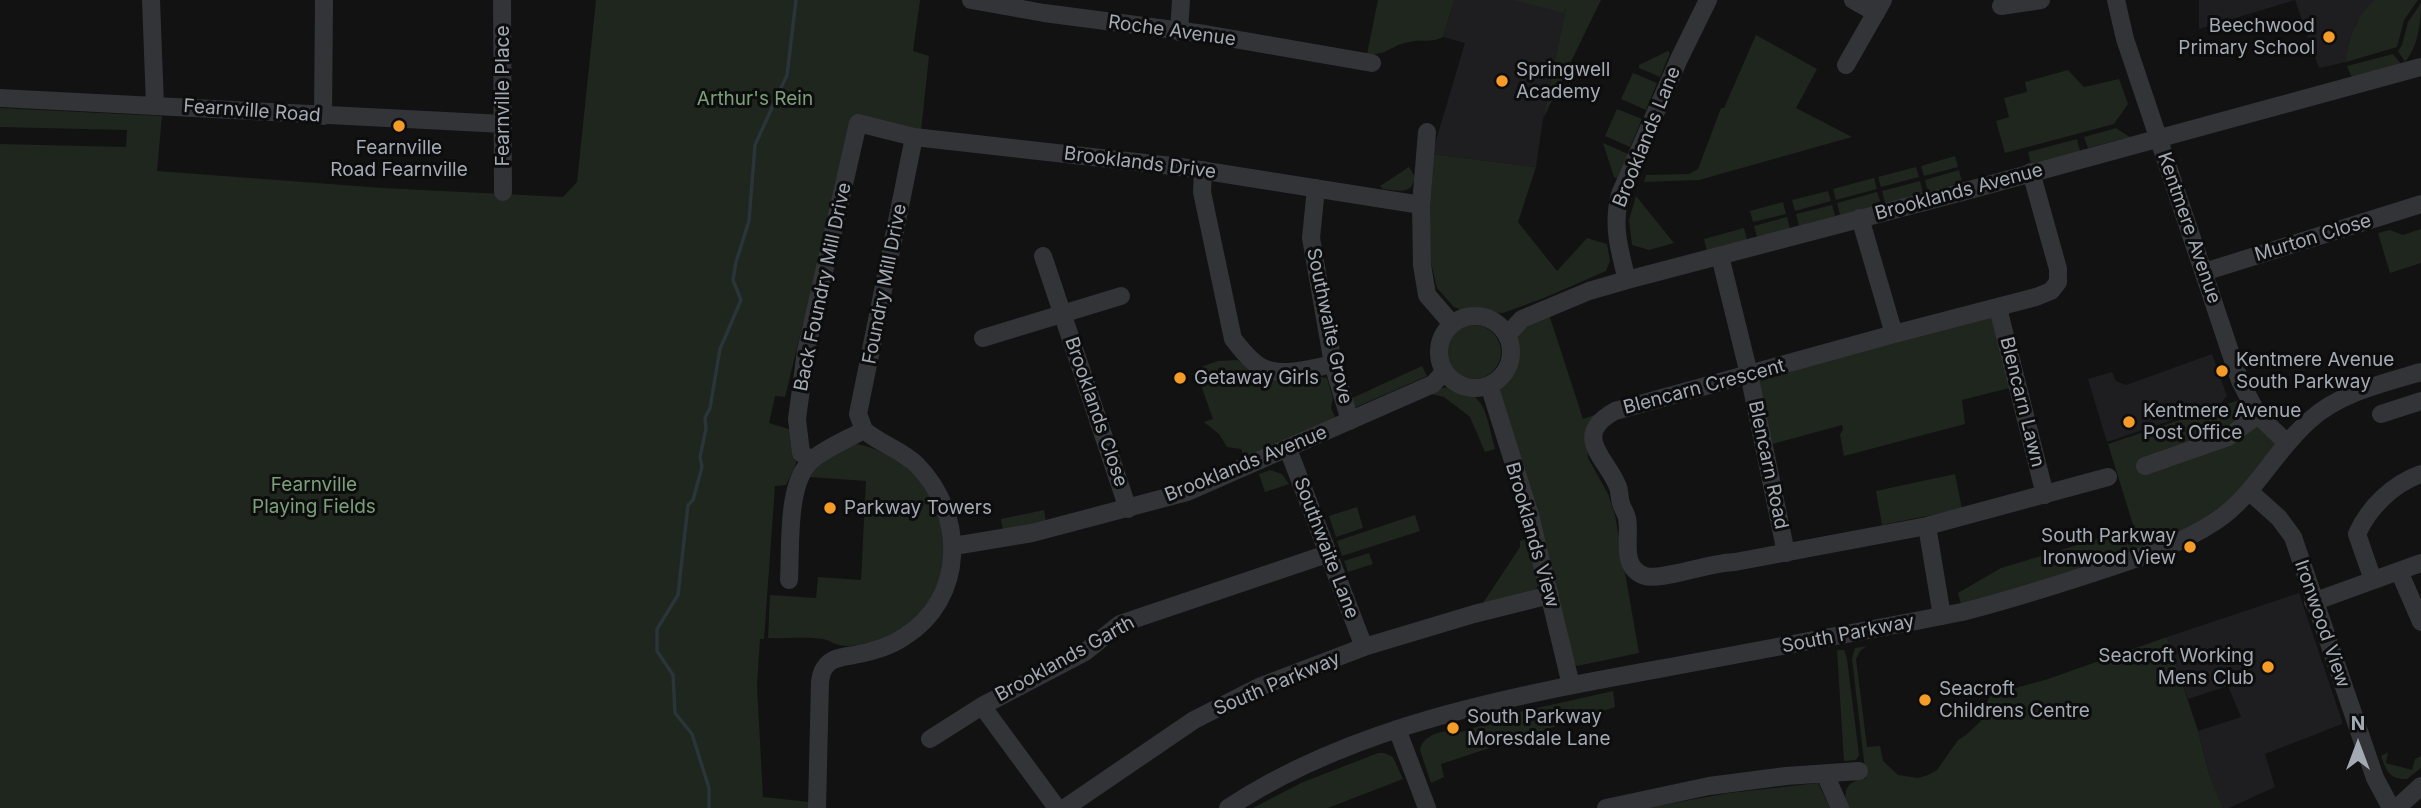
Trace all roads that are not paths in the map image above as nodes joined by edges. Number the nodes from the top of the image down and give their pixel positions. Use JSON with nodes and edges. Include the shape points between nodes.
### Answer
{"nodes":[{"id":1,"x":151,"y":0,"type":"edge"},
{"id":2,"x":324,"y":0,"type":"edge"},
{"id":3,"x":502,"y":0,"type":"edge"},
{"id":4,"x":971,"y":0,"type":"edge"},
{"id":5,"x":1181,"y":0,"type":"edge"},
{"id":6,"x":1708,"y":0,"type":"edge"},
{"id":7,"x":1853,"y":0,"type":"edge"},
{"id":8,"x":2041,"y":0,"type":"edge"},
{"id":9,"x":2116,"y":0,"type":"edge"},
{"id":10,"x":1879,"y":6,"type":"edge"},
{"id":11,"x":2001,"y":6,"type":"dead end"},
{"id":12,"x":1179,"y":32,"type":"junction"},
{"id":13,"x":1372,"y":64,"type":"dead end"},
{"id":14,"x":1846,"y":65,"type":"dead end"},
{"id":15,"x":2421,"y":67,"type":"edge"},
{"id":16,"x":0,"y":98,"type":"edge"},
{"id":17,"x":155,"y":105,"type":"junction"},
{"id":18,"x":323,"y":116,"type":"junction"},
{"id":19,"x":858,"y":123,"type":"joint"},
{"id":20,"x":503,"y":124,"type":"junction"},
{"id":21,"x":1427,"y":132,"type":"dead end"},
{"id":22,"x":914,"y":136,"type":"junction"},
{"id":23,"x":2158,"y":138,"type":"junction"},
{"id":24,"x":1203,"y":170,"type":"junction"},
{"id":25,"x":2031,"y":173,"type":"junction"},
{"id":26,"x":1316,"y":188,"type":"junction"},
{"id":27,"x":503,"y":192,"type":"dead end"},
{"id":28,"x":2421,"y":204,"type":"edge"},
{"id":29,"x":1421,"y":205,"type":"junction"},
{"id":30,"x":1860,"y":218,"type":"junction"},
{"id":31,"x":1043,"y":256,"type":"dead end"},
{"id":32,"x":1720,"y":256,"type":"junction"},
{"id":33,"x":2204,"y":272,"type":"junction"},
{"id":34,"x":1627,"y":279,"type":"junction"},
{"id":35,"x":1121,"y":296,"type":"dead end"},
{"id":36,"x":1998,"y":308,"type":"junction"},
{"id":37,"x":1063,"y":315,"type":"junction"},
{"id":38,"x":1452,"y":324,"type":"junction"},
{"id":39,"x":1894,"y":334,"type":"junction"},
{"id":40,"x":1507,"y":335,"type":"junction"},
{"id":41,"x":983,"y":338,"type":"dead end"},
{"id":42,"x":1333,"y":364,"type":"junction"},
{"id":43,"x":1444,"y":372,"type":"junction"},
{"id":44,"x":2421,"y":372,"type":"edge"},
{"id":45,"x":1749,"y":374,"type":"junction"},
{"id":46,"x":1489,"y":385,"type":"junction"},
{"id":47,"x":2421,"y":401,"type":"edge"},
{"id":48,"x":2381,"y":414,"type":"dead end"},
{"id":49,"x":2258,"y":415,"type":"junction"},
{"id":50,"x":1350,"y":421,"type":"junction"},
{"id":51,"x":864,"y":430,"type":"junction"},
{"id":52,"x":2287,"y":443,"type":"junction"},
{"id":53,"x":1288,"y":449,"type":"junction"},
{"id":54,"x":806,"y":456,"type":"junction"},
{"id":55,"x":2145,"y":466,"type":"dead end"},
{"id":56,"x":2421,"y":474,"type":"edge"},
{"id":57,"x":2108,"y":477,"type":"dead end"},
{"id":58,"x":2249,"y":491,"type":"junction"},
{"id":59,"x":2045,"y":495,"type":"junction"},
{"id":60,"x":1128,"y":509,"type":"junction"},
{"id":61,"x":1927,"y":526,"type":"junction"},
{"id":62,"x":954,"y":546,"type":"junction"},
{"id":63,"x":1786,"y":553,"type":"junction"},
{"id":64,"x":1327,"y":554,"type":"junction"},
{"id":65,"x":2421,"y":563,"type":"edge"},
{"id":66,"x":2399,"y":571,"type":"junction"},
{"id":67,"x":789,"y":580,"type":"dead end"},
{"id":68,"x":2373,"y":580,"type":"junction"},
{"id":69,"x":1550,"y":595,"type":"junction"},
{"id":70,"x":2313,"y":602,"type":"junction"},
{"id":71,"x":1942,"y":616,"type":"junction"},
{"id":72,"x":2421,"y":622,"type":"edge"},
{"id":73,"x":1364,"y":647,"type":"junction"},
{"id":74,"x":1571,"y":685,"type":"junction"},
{"id":75,"x":982,"y":706,"type":"junction"},
{"id":76,"x":1397,"y":729,"type":"junction"},
{"id":77,"x":930,"y":739,"type":"dead end"},
{"id":78,"x":1858,"y":771,"type":"dead end"},
{"id":79,"x":1825,"y":774,"type":"junction"},
{"id":80,"x":2421,"y":786,"type":"edge"},
{"id":81,"x":817,"y":808,"type":"edge"},
{"id":82,"x":1057,"y":808,"type":"edge"},
{"id":83,"x":1065,"y":808,"type":"edge"},
{"id":84,"x":1228,"y":808,"type":"edge"},
{"id":85,"x":1427,"y":808,"type":"edge"},
{"id":86,"x":1606,"y":808,"type":"edge"},
{"id":87,"x":1840,"y":808,"type":"edge"},
{"id":88,"x":2394,"y":808,"type":"edge"}],
"edges":[{"from":1,"to":17,"type":"street"},
{"from":2,"to":18,"type":"street"},
{"from":3,"to":20,"type":"street","name":"Fearnville Place"},
{"from":4,"to":12,"type":"street","name":"Roche Avenue"},
{"from":5,"to":12,"type":"street"},
{"from":6,"to":34,"type":"street","name":"Brooklands Lane","via":[[1618,203],[1615,230]]},
{"from":7,"to":10,"type":"street"},
{"from":8,"to":11,"type":"street"},
{"from":9,"to":23,"type":"street","name":"Kentmere Avenue"},
{"from":10,"to":14,"type":"street"},
{"from":12,"to":13,"type":"street","name":"Roche Avenue"},
{"from":15,"to":23,"type":"street","name":"Brooklands Avenue"},
{"from":16,"to":17,"type":"street","name":"Fearnville Road"},
{"from":17,"to":18,"type":"street","name":"Fearnville Road"},
{"from":18,"to":20,"type":"street","name":"Fearnville Road"},
{"from":19,"to":22,"type":"street","name":"Brooklands Drive"},
{"from":19,"to":54,"type":"street","name":"Back Foundry Mill Drive","via":[[806,351],[797,419]]},
{"from":20,"to":27,"type":"street","name":"Fearnville Place"},
{"from":21,"to":29,"type":"street"},
{"from":22,"to":24,"type":"street","name":"Brooklands Drive"},
{"from":22,"to":51,"type":"street","name":"Foundry Mill Drive","via":[[859,414]]},
{"from":23,"to":25,"type":"street","name":"Brooklands Avenue"},
{"from":23,"to":33,"type":"street","name":"Kentmere Avenue"},
{"from":24,"to":26,"type":"street","name":"Brooklands Drive"},
{"from":24,"to":42,"type":"street","via":[[1202,192],[1233,339],[1262,368],[1281,372]]},
{"from":25,"to":30,"type":"street","name":"Brooklands Avenue"},
{"from":25,"to":36,"type":"street","name":"Blencarn Crescent","via":[[2058,269],[2057,282],[2051,291]]},
{"from":26,"to":29,"type":"street","name":"Brooklands Drive"},
{"from":26,"to":42,"type":"street","name":"Southwaite Grove","via":[[1311,238]]},
{"from":28,"to":33,"type":"street","name":"Murton Close"},
{"from":29,"to":38,"type":"street","via":[[1427,295]]},
{"from":30,"to":32,"type":"street","name":"Brooklands Avenue"},
{"from":30,"to":39,"type":"street"},
{"from":31,"to":37,"type":"street","name":"Brooklands Close"},
{"from":32,"to":34,"type":"street","name":"Brooklands Avenue"},
{"from":32,"to":45,"type":"street","name":"Blencarn Road"},
{"from":33,"to":49,"type":"street","name":"Kentmere Avenue","via":[[2240,381]]},
{"from":34,"to":40,"type":"street","name":"Brooklands Avenue","via":[[1522,319]]},
{"from":35,"to":37,"type":"street","name":"Brooklands Close"},
{"from":36,"to":39,"type":"street","name":"Blencarn Crescent"},
{"from":36,"to":59,"type":"street","name":"Blencarn Lawn"},
{"from":37,"to":41,"type":"street","name":"Brooklands Close"},
{"from":37,"to":60,"type":"street","name":"Brooklands Close"},
{"from":38,"to":40,"type":"street","via":[[1482,316]]},
{"from":38,"to":43,"type":"street","via":[[1438,352]]},
{"from":39,"to":45,"type":"street","name":"Blencarn Crescent"},
{"from":40,"to":46,"type":"street","via":[[1509,363]]},
{"from":42,"to":50,"type":"street","name":"Southwaite Grove"},
{"from":43,"to":46,"type":"street","via":[[1469,388]]},
{"from":43,"to":50,"type":"street","name":"Brooklands Avenue","via":[[1433,384]]},
{"from":44,"to":52,"type":"street","name":"South Parkway","via":[[2329,405]]},
{"from":45,"to":63,"type":"street","name":"Blencarn Road"},
{"from":45,"to":63,"type":"street","name":"Blencarn Crescent","via":[[1615,411],[1595,429],[1598,455],[1618,486],[1627,519],[1628,560],[1643,575],[1656,577]]},
{"from":46,"to":69,"type":"street","name":"Brooklands View"},
{"from":47,"to":48,"type":"street"},
{"from":49,"to":52,"type":"street","name":"Kentmere Avenue"},
{"from":49,"to":55,"type":"street","via":[[2228,437]]},
{"from":50,"to":53,"type":"street","name":"Brooklands Avenue"},
{"from":51,"to":54,"type":"street"},
{"from":51,"to":62,"type":"street","via":[[917,465],[936,489],[949,516]]},
{"from":52,"to":58,"type":"street","name":"South Parkway"},
{"from":53,"to":60,"type":"street","name":"Brooklands Avenue","via":[[1187,492]]},
{"from":53,"to":64,"type":"street","name":"Southwaite Lane"},
{"from":54,"to":67,"type":"street","via":[[797,479]]},
{"from":56,"to":68,"type":"street","via":[[2403,480],[2377,505],[2357,534]]},
{"from":57,"to":59,"type":"street"},
{"from":58,"to":70,"type":"street","name":"Ironwood View","via":[[2293,537]]},
{"from":58,"to":71,"type":"street","name":"South Parkway","via":[[2211,524],[2147,555],[2010,600]]},
{"from":59,"to":61,"type":"street"},
{"from":60,"to":62,"type":"street","name":"Brooklands Avenue","via":[[1032,533]]},
{"from":61,"to":63,"type":"street"},
{"from":61,"to":71,"type":"street"},
{"from":62,"to":81,"type":"street","via":[[944,591],[928,617],[905,637],[831,661],[821,674]]},
{"from":64,"to":73,"type":"street","name":"Southwaite Lane"},
{"from":64,"to":75,"type":"street","name":"Brooklands Garth","via":[[1120,624],[1086,652]]},
{"from":65,"to":66,"type":"street"},
{"from":66,"to":68,"type":"street"},
{"from":66,"to":72,"type":"street"},
{"from":68,"to":70,"type":"street"},
{"from":69,"to":73,"type":"street","name":"South Parkway"},
{"from":69,"to":74,"type":"street","name":"Brooklands View"},
{"from":70,"to":88,"type":"street","name":"Ironwood View","via":[[2375,778]]},
{"from":71,"to":74,"type":"street","name":"South Parkway"},
{"from":73,"to":83,"type":"street","name":"South Parkway","via":[[1259,687],[1194,720]]},
{"from":74,"to":76,"type":"street","name":"South Parkway"},
{"from":75,"to":77,"type":"street","name":"Brooklands Garth"},
{"from":75,"to":82,"type":"street"},
{"from":76,"to":84,"type":"street","name":"South Parkway","via":[[1256,789]]},
{"from":76,"to":85,"type":"street"},
{"from":78,"to":79,"type":"street"},
{"from":79,"to":86,"type":"street","via":[[1709,786]]},
{"from":79,"to":87,"type":"street"},
{"from":80,"to":88,"type":"street"}]}
